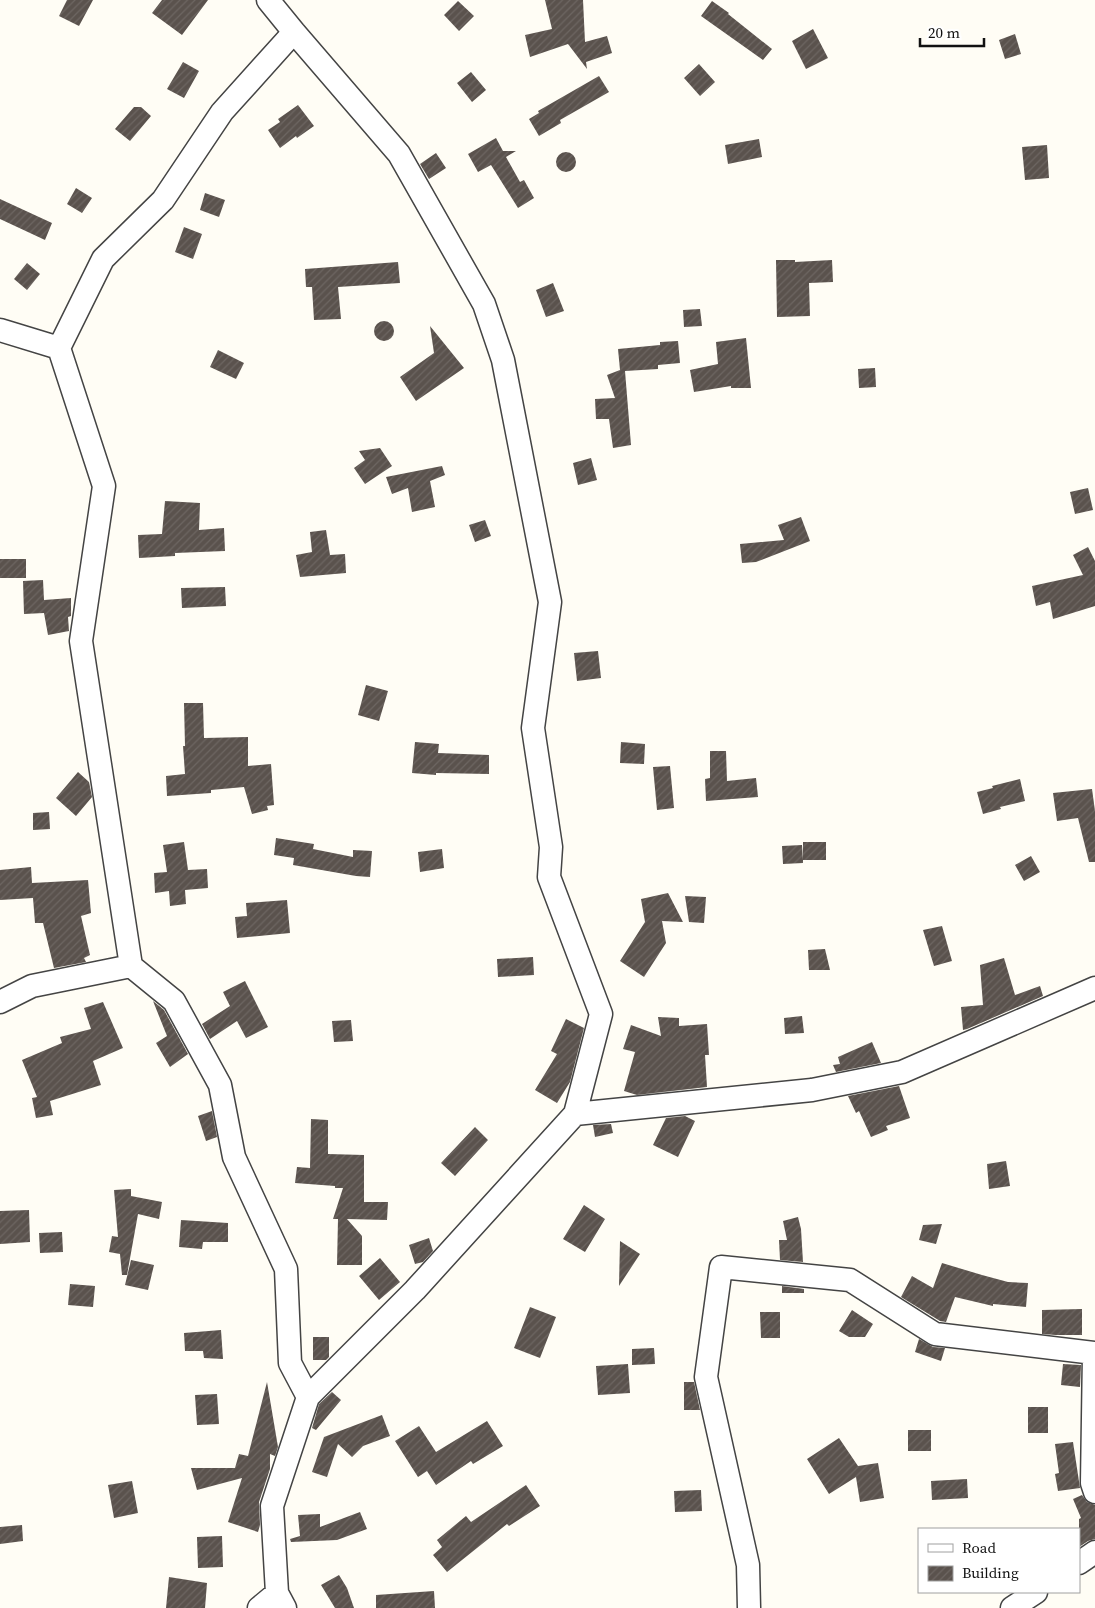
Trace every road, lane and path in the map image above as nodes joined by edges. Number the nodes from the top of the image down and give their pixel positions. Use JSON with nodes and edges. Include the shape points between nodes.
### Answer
{"nodes":[{"id":1,"x":268,"y":0,"type":"edge"},
{"id":2,"x":294,"y":32,"type":"junction"},
{"id":3,"x":0,"y":330,"type":"edge"},
{"id":4,"x":58,"y":348,"type":"junction"},
{"id":5,"x":131,"y":966,"type":"junction"},
{"id":6,"x":1095,"y":988,"type":"edge"},
{"id":7,"x":0,"y":1002,"type":"edge"},
{"id":8,"x":575,"y":1114,"type":"junction"},
{"id":9,"x":308,"y":1397,"type":"junction"},
{"id":10,"x":1095,"y":1492,"type":"edge"},
{"id":11,"x":1095,"y":1552,"type":"edge"},
{"id":12,"x":1080,"y":1562,"type":"edge"},
{"id":13,"x":1034,"y":1593,"type":"edge"},
{"id":14,"x":281,"y":1600,"type":"edge"},
{"id":15,"x":259,"y":1608,"type":"edge"},
{"id":16,"x":749,"y":1608,"type":"edge"},
{"id":17,"x":1012,"y":1608,"type":"edge"}],
"edges":[{"from":1,"to":2,"type":"street"},
{"from":2,"to":4,"type":"street","via":[[222,112],[163,200],[104,259]]},
{"from":2,"to":8,"type":"street","via":[[399,154],[484,304],[503,360],[550,602],[533,728],[551,847],[549,877],[601,1014]]},
{"from":3,"to":4,"type":"street"},
{"from":4,"to":5,"type":"street","via":[[104,486],[81,641]]},
{"from":5,"to":7,"type":"street","via":[[32,986]]},
{"from":5,"to":9,"type":"street","via":[[174,1001],[220,1085],[234,1157],[286,1268],[290,1363]]},
{"from":6,"to":8,"type":"street","via":[[902,1072],[812,1090]]},
{"from":8,"to":9,"type":"street","via":[[415,1290]]},
{"from":9,"to":14,"type":"street","via":[[272,1506]]},
{"from":10,"to":16,"type":"street","via":[[1092,1483],[1094,1353],[935,1334],[850,1280],[721,1268],[706,1377],[748,1565]]},
{"from":11,"to":12,"type":"street"},
{"from":13,"to":17,"type":"street"},
{"from":14,"to":15,"type":"street"}]}
